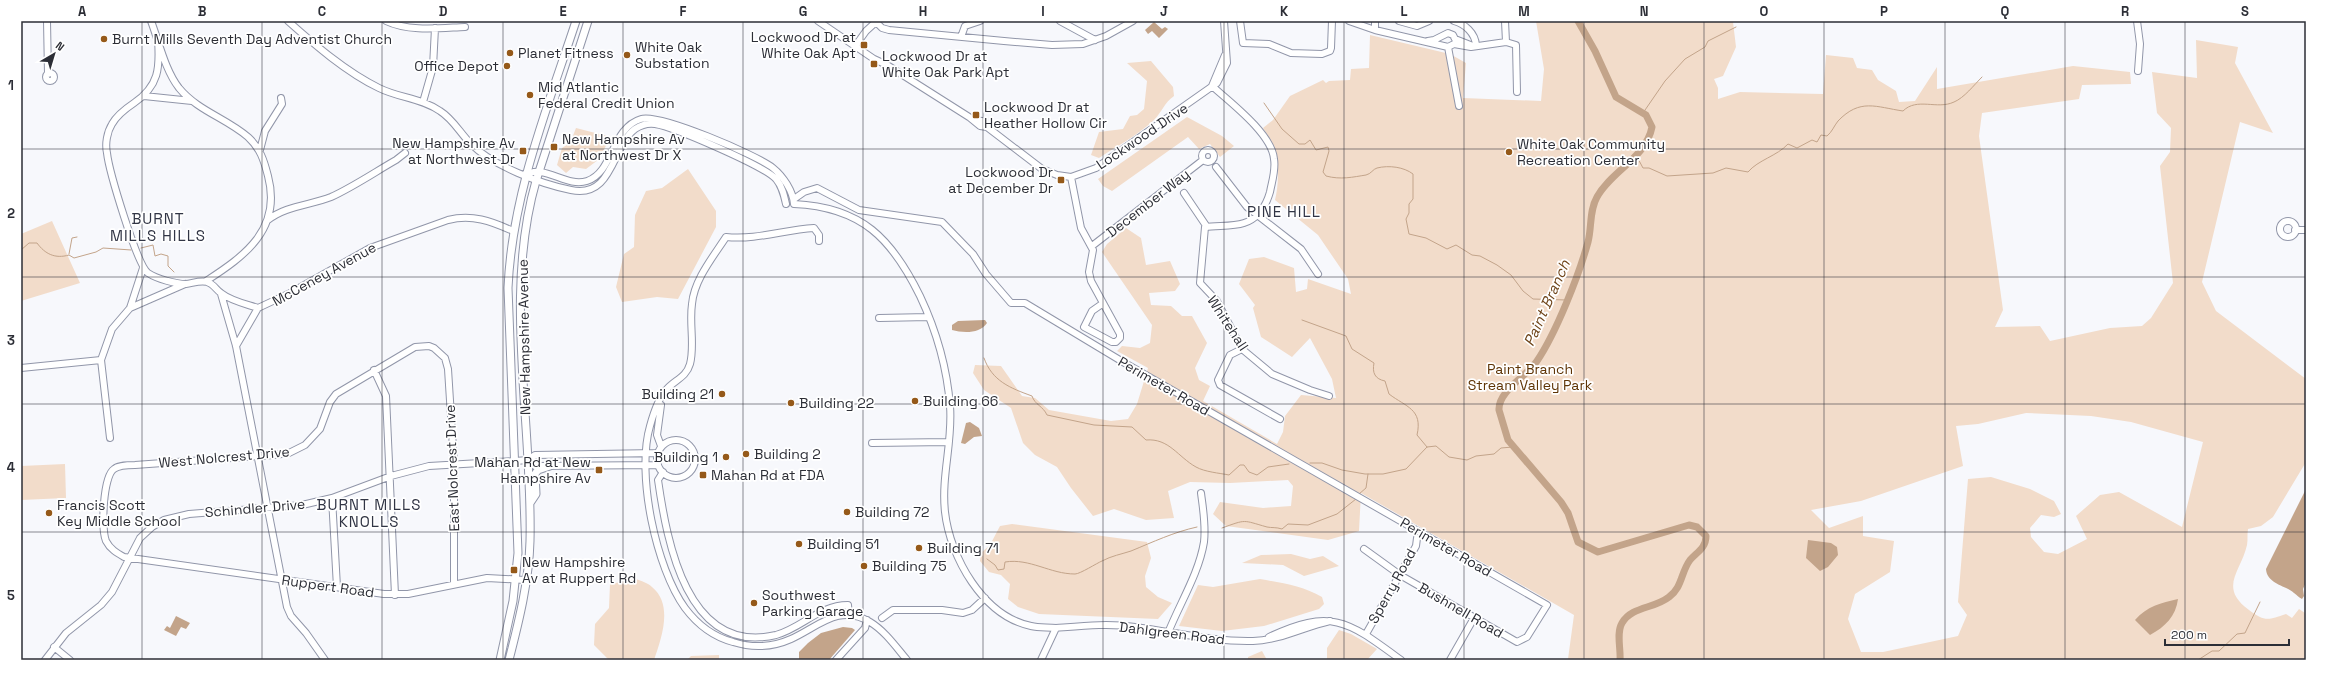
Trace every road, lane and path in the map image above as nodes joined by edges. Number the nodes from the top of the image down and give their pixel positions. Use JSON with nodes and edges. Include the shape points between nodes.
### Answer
{"nodes":[{"id":1,"x":47,"y":21,"type":"edge"},
{"id":2,"x":151,"y":21,"type":"edge"},
{"id":3,"x":288,"y":21,"type":"edge"},
{"id":4,"x":386,"y":21,"type":"edge"},
{"id":5,"x":576,"y":21,"type":"edge"},
{"id":6,"x":588,"y":21,"type":"edge"},
{"id":7,"x":818,"y":21,"type":"edge"},
{"id":8,"x":980,"y":21,"type":"edge"},
{"id":9,"x":1060,"y":21,"type":"edge"},
{"id":10,"x":1133,"y":21,"type":"edge"},
{"id":11,"x":1224,"y":21,"type":"edge"},
{"id":12,"x":1240,"y":21,"type":"edge"},
{"id":13,"x":1332,"y":21,"type":"edge"},
{"id":14,"x":1349,"y":21,"type":"edge"},
{"id":15,"x":1375,"y":21,"type":"edge"},
{"id":16,"x":1399,"y":21,"type":"edge"},
{"id":17,"x":1428,"y":21,"type":"edge"},
{"id":18,"x":1454,"y":21,"type":"edge"},
{"id":19,"x":1505,"y":21,"type":"edge"},
{"id":20,"x":2137,"y":21,"type":"edge"},
{"id":21,"x":876,"y":22,"type":"edge"},
{"id":22,"x":465,"y":27,"type":"dead end"},
{"id":23,"x":435,"y":28,"type":"junction"},
{"id":24,"x":1375,"y":30,"type":"junction"},
{"id":25,"x":960,"y":37,"type":"junction"},
{"id":26,"x":158,"y":40,"type":"junction"},
{"id":27,"x":1095,"y":40,"type":"junction"},
{"id":28,"x":1424,"y":42,"type":"junction"},
{"id":29,"x":1506,"y":42,"type":"junction"},
{"id":30,"x":1453,"y":43,"type":"junction"},
{"id":31,"x":856,"y":45,"type":"junction"},
{"id":32,"x":1475,"y":46,"type":"junction"},
{"id":33,"x":2138,"y":71,"type":"dead end"},
{"id":34,"x":48,"y":74,"type":"dead end"},
{"id":35,"x":1212,"y":86,"type":"junction"},
{"id":36,"x":1517,"y":92,"type":"dead end"},
{"id":37,"x":144,"y":96,"type":"junction"},
{"id":38,"x":281,"y":98,"type":"dead end"},
{"id":39,"x":192,"y":101,"type":"junction"},
{"id":40,"x":423,"y":102,"type":"junction"},
{"id":41,"x":1459,"y":106,"type":"dead end"},
{"id":42,"x":260,"y":150,"type":"junction"},
{"id":43,"x":405,"y":153,"type":"dead end"},
{"id":44,"x":1203,"y":160,"type":"dead end"},
{"id":45,"x":1216,"y":167,"type":"dead end"},
{"id":46,"x":539,"y":172,"type":"junction"},
{"id":47,"x":525,"y":174,"type":"junction"},
{"id":48,"x":1071,"y":177,"type":"junction"},
{"id":49,"x":536,"y":181,"type":"junction"},
{"id":50,"x":1184,"y":193,"type":"dead end"},
{"id":51,"x":794,"y":201,"type":"junction"},
{"id":52,"x":786,"y":204,"type":"dead end"},
{"id":53,"x":1258,"y":216,"type":"junction"},
{"id":54,"x":268,"y":220,"type":"junction"},
{"id":55,"x":1206,"y":227,"type":"junction"},
{"id":56,"x":2296,"y":230,"type":"dead end"},
{"id":57,"x":2306,"y":230,"type":"edge"},
{"id":58,"x":513,"y":231,"type":"junction"},
{"id":59,"x":819,"y":241,"type":"dead end"},
{"id":60,"x":1092,"y":246,"type":"junction"},
{"id":61,"x":143,"y":268,"type":"junction"},
{"id":62,"x":1318,"y":274,"type":"dead end"},
{"id":63,"x":206,"y":281,"type":"junction"},
{"id":64,"x":185,"y":284,"type":"junction"},
{"id":65,"x":221,"y":294,"type":"junction"},
{"id":66,"x":1102,"y":304,"type":"junction"},
{"id":67,"x":130,"y":308,"type":"junction"},
{"id":68,"x":258,"y":308,"type":"junction"},
{"id":69,"x":929,"y":317,"type":"junction"},
{"id":70,"x":879,"y":318,"type":"dead end"},
{"id":71,"x":236,"y":346,"type":"junction"},
{"id":72,"x":1242,"y":349,"type":"junction"},
{"id":73,"x":442,"y":353,"type":"joint"},
{"id":74,"x":101,"y":360,"type":"junction"},
{"id":75,"x":21,"y":368,"type":"edge"},
{"id":76,"x":374,"y":370,"type":"junction"},
{"id":77,"x":1329,"y":396,"type":"dead end"},
{"id":78,"x":662,"y":397,"type":"junction"},
{"id":79,"x":1280,"y":419,"type":"dead end"},
{"id":80,"x":110,"y":438,"type":"dead end"},
{"id":81,"x":948,"y":442,"type":"junction"},
{"id":82,"x":872,"y":444,"type":"dead end"},
{"id":83,"x":662,"y":446,"type":"junction"},
{"id":84,"x":645,"y":453,"type":"junction"},
{"id":85,"x":658,"y":453,"type":"junction"},
{"id":86,"x":553,"y":455,"type":"junction"},
{"id":87,"x":257,"y":456,"type":"junction"},
{"id":88,"x":528,"y":460,"type":"junction"},
{"id":89,"x":515,"y":461,"type":"junction"},
{"id":90,"x":454,"y":464,"type":"junction"},
{"id":91,"x":644,"y":465,"type":"junction"},
{"id":92,"x":658,"y":465,"type":"junction"},
{"id":93,"x":552,"y":466,"type":"junction"},
{"id":94,"x":663,"y":472,"type":"junction"},
{"id":95,"x":391,"y":476,"type":"junction"},
{"id":96,"x":1201,"y":493,"type":"dead end"},
{"id":97,"x":332,"y":498,"type":"junction"},
{"id":98,"x":530,"y":503,"type":"junction"},
{"id":99,"x":267,"y":508,"type":"junction"},
{"id":100,"x":1417,"y":538,"type":"dead end"},
{"id":101,"x":1364,"y":549,"type":"dead end"},
{"id":102,"x":130,"y":558,"type":"junction"},
{"id":103,"x":1400,"y":575,"type":"junction"},
{"id":104,"x":281,"y":579,"type":"junction"},
{"id":105,"x":516,"y":579,"type":"junction"},
{"id":106,"x":525,"y":580,"type":"junction"},
{"id":107,"x":454,"y":584,"type":"junction"},
{"id":108,"x":337,"y":588,"type":"junction"},
{"id":109,"x":395,"y":594,"type":"junction"},
{"id":110,"x":985,"y":598,"type":"junction"},
{"id":111,"x":1546,"y":605,"type":"joint"},
{"id":112,"x":849,"y":615,"type":"junction"},
{"id":113,"x":882,"y":618,"type":"dead end"},
{"id":114,"x":1474,"y":618,"type":"junction"},
{"id":115,"x":867,"y":620,"type":"junction"},
{"id":116,"x":1056,"y":628,"type":"junction"},
{"id":117,"x":1168,"y":633,"type":"junction"},
{"id":118,"x":1366,"y":634,"type":"junction"},
{"id":119,"x":54,"y":647,"type":"junction"},
{"id":120,"x":45,"y":660,"type":"edge"},
{"id":121,"x":70,"y":660,"type":"edge"},
{"id":122,"x":325,"y":660,"type":"edge"},
{"id":123,"x":500,"y":660,"type":"edge"},
{"id":124,"x":509,"y":660,"type":"edge"},
{"id":125,"x":836,"y":660,"type":"edge"},
{"id":126,"x":907,"y":660,"type":"edge"},
{"id":127,"x":1040,"y":660,"type":"edge"},
{"id":128,"x":1401,"y":660,"type":"edge"},
{"id":129,"x":1450,"y":660,"type":"edge"}],
"edges":[{"from":1,"to":34,"type":"street"},
{"from":2,"to":26,"type":"street"},
{"from":3,"to":40,"type":"street","via":[[317,47],[379,88]]},
{"from":4,"to":23,"type":"street","via":[[398,26]]},
{"from":5,"to":47,"type":"main road","name":"New Hampshire Avenue"},
{"from":6,"to":46,"type":"main road","name":"New Hampshire Avenue"},
{"from":7,"to":31,"type":"street"},
{"from":8,"to":25,"type":"street","via":[[965,26]]},
{"from":9,"to":27,"type":"street"},
{"from":10,"to":27,"type":"street"},
{"from":11,"to":35,"type":"street","name":"Lockwood Drive","via":[[1226,67],[1220,79]]},
{"from":12,"to":13,"type":"street","via":[[1243,43],[1269,44],[1291,53],[1322,54],[1331,48]]},
{"from":14,"to":24,"type":"street"},
{"from":15,"to":24,"type":"street"},
{"from":16,"to":17,"type":"street","via":[[1417,26]]},
{"from":18,"to":32,"type":"street","via":[[1471,32],[1476,39]]},
{"from":19,"to":29,"type":"street"},
{"from":20,"to":33,"type":"street","via":[[2140,44]]},
{"from":21,"to":25,"type":"street","via":[[889,30]]},
{"from":21,"to":31,"type":"street"},
{"from":22,"to":23,"type":"street"},
{"from":23,"to":40,"type":"street","via":[[433,67]]},
{"from":24,"to":28,"type":"street"},
{"from":25,"to":27,"type":"street","via":[[1052,45],[1083,44]]},
{"from":26,"to":37,"type":"street","via":[[157,74],[149,92]]},
{"from":26,"to":39,"type":"street","via":[[176,83]]},
{"from":28,"to":30,"type":"street"},
{"from":28,"to":30,"type":"street","via":[[1448,33],[1453,35]]},
{"from":29,"to":32,"type":"street"},
{"from":29,"to":36,"type":"street","via":[[1516,45]]},
{"from":30,"to":32,"type":"street"},
{"from":30,"to":41,"type":"street"},
{"from":31,"to":48,"type":"street","via":[[867,54],[877,55],[883,63],[973,120],[982,121],[1042,169]]},
{"from":35,"to":48,"type":"street","name":"Lockwood Drive","via":[[1096,168]]},
{"from":35,"to":53,"type":"street","via":[[1253,124],[1269,144],[1274,157],[1268,202]]},
{"from":37,"to":39,"type":"street"},
{"from":37,"to":61,"type":"street","via":[[118,115],[111,124],[106,145],[117,195]]},
{"from":38,"to":42,"type":"street","via":[[282,104],[265,130]]},
{"from":39,"to":42,"type":"street","via":[[247,136]]},
{"from":40,"to":47,"type":"street","via":[[448,117],[471,144],[488,158]]},
{"from":42,"to":54,"type":"street","via":[[271,184]]},
{"from":43,"to":54,"type":"street","via":[[332,196]]},
{"from":44,"to":60,"type":"street","name":"December Way"},
{"from":45,"to":53,"type":"street","via":[[1247,207]]},
{"from":46,"to":47,"type":"street"},
{"from":46,"to":49,"type":"main road","name":"New Hampshire Avenue"},
{"from":46,"to":51,"type":"street","via":[[575,182],[591,179],[604,166],[626,128],[642,118],[652,117],[706,136],[763,162],[784,179]]},
{"from":47,"to":49,"type":"street"},
{"from":47,"to":58,"type":"main road","name":"New Hampshire Avenue"},
{"from":48,"to":60,"type":"street","via":[[1081,228]]},
{"from":49,"to":52,"type":"street","via":[[573,190],[591,188],[605,178],[629,134],[643,125],[657,124],[767,172],[780,186]]},
{"from":49,"to":88,"type":"main road","name":"New Hampshire Avenue","via":[[524,235],[521,284]]},
{"from":50,"to":55,"type":"street"},
{"from":51,"to":69,"type":"street","name":"Dahlgreen Road","via":[[833,210],[859,221],[877,233],[904,265]]},
{"from":51,"to":111,"type":"street","name":"Perimeter Road","via":[[804,192],[817,188],[859,210],[942,222],[973,254],[1011,303],[1025,303]]},
{"from":53,"to":55,"type":"street","via":[[1243,223]]},
{"from":53,"to":62,"type":"street","via":[[1301,249]]},
{"from":54,"to":63,"type":"street","via":[[258,238],[242,256]]},
{"from":55,"to":72,"type":"street","name":"Whitehall","via":[[1200,283],[1217,301]]},
{"from":56,"to":57,"type":"street"},
{"from":58,"to":68,"type":"street","name":"McCeney Avenue","via":[[480,219],[460,217],[448,220],[370,248]]},
{"from":58,"to":89,"type":"main road","name":"New Hampshire Avenue","via":[[508,288]]},
{"from":59,"to":78,"type":"street","via":[[819,234],[814,228],[782,230],[754,238],[726,237],[695,288],[689,368],[684,376],[665,390]]},
{"from":60,"to":66,"type":"street","via":[[1094,254],[1090,279]]},
{"from":61,"to":64,"type":"street","via":[[155,277]]},
{"from":61,"to":67,"type":"street"},
{"from":63,"to":64,"type":"street"},
{"from":63,"to":65,"type":"street","name":"McCeney Avenue"},
{"from":64,"to":67,"type":"street"},
{"from":65,"to":68,"type":"street","name":"McCeney Avenue"},
{"from":65,"to":71,"type":"street"},
{"from":66,"to":66,"type":"street","via":[[1120,334],[1116,342],[1084,326],[1092,311]]},
{"from":67,"to":74,"type":"street","via":[[112,329]]},
{"from":68,"to":71,"type":"street"},
{"from":69,"to":70,"type":"street"},
{"from":69,"to":81,"type":"street","name":"Dahlgreen Road","via":[[946,366],[950,408]]},
{"from":71,"to":87,"type":"street"},
{"from":72,"to":77,"type":"street","name":"Whitehall","via":[[1272,374]]},
{"from":72,"to":79,"type":"street","via":[[1230,355],[1218,380],[1220,385]]},
{"from":73,"to":76,"type":"street","name":"West Nolcrest Drive","via":[[429,346],[415,347]]},
{"from":73,"to":90,"type":"street","name":"East Nolcrest Drive","via":[[448,369]]},
{"from":74,"to":75,"type":"street"},
{"from":74,"to":80,"type":"street"},
{"from":76,"to":87,"type":"street","name":"West Nolcrest Drive","via":[[336,394],[330,402],[320,429],[305,445],[289,453]]},
{"from":76,"to":95,"type":"street","via":[[386,396]]},
{"from":78,"to":83,"type":"street","via":[[657,435]]},
{"from":78,"to":84,"type":"street","via":[[650,426]]},
{"from":81,"to":82,"type":"street"},
{"from":81,"to":110,"type":"street","name":"Dahlgreen Road","via":[[945,512],[960,560]]},
{"from":83,"to":85,"type":"street"},
{"from":83,"to":94,"type":"street","via":[[670,441],[682,441],[693,448],[696,458],[693,468],[683,476],[672,477]]},
{"from":84,"to":85,"type":"street"},
{"from":84,"to":86,"type":"street"},
{"from":84,"to":91,"type":"street"},
{"from":85,"to":92,"type":"street"},
{"from":86,"to":88,"type":"street","via":[[535,455]]},
{"from":86,"to":93,"type":"street"},
{"from":87,"to":99,"type":"street"},
{"from":87,"to":102,"type":"street","name":"West Nolcrest Drive","via":[[135,464],[114,469],[107,477],[106,483],[105,540],[117,553]]},
{"from":88,"to":89,"type":"street","name":"Schindler Drive"},
{"from":88,"to":93,"type":"street","via":[[534,466]]},
{"from":88,"to":98,"type":"main road","name":"New Hampshire Avenue"},
{"from":89,"to":90,"type":"street","name":"Schindler Drive"},
{"from":89,"to":105,"type":"main road","name":"New Hampshire Avenue","via":[[518,526]]},
{"from":90,"to":95,"type":"street","name":"Schindler Drive","via":[[429,466]]},
{"from":90,"to":107,"type":"street","name":"East Nolcrest Drive"},
{"from":91,"to":92,"type":"street"},
{"from":91,"to":93,"type":"street"},
{"from":91,"to":112,"type":"street","via":[[650,515],[667,571],[683,605],[708,630],[738,644],[771,645],[791,639],[825,619]]},
{"from":92,"to":94,"type":"street"},
{"from":93,"to":98,"type":"main road","via":[[538,470],[535,474],[536,494]]},
{"from":94,"to":112,"type":"street","via":[[658,480],[670,543],[692,599],[710,620],[732,632],[757,637],[784,632],[830,607],[848,605]]},
{"from":95,"to":97,"type":"street","name":"Schindler Drive"},
{"from":95,"to":109,"type":"street"},
{"from":96,"to":117,"type":"street","via":[[1204,541],[1199,563]]},
{"from":97,"to":99,"type":"street","name":"Schindler Drive","via":[[302,505]]},
{"from":97,"to":108,"type":"street"},
{"from":98,"to":106,"type":"main road","name":"New Hampshire Avenue","via":[[530,543]]},
{"from":99,"to":102,"type":"street","name":"Schindler Drive","via":[[189,514],[164,520],[144,534]]},
{"from":99,"to":104,"type":"street"},
{"from":100,"to":103,"type":"street","name":"Sperry Road","via":[[1416,546]]},
{"from":101,"to":103,"type":"street","name":"Bushnell Road"},
{"from":102,"to":104,"type":"street","name":"Ruppert Road"},
{"from":102,"to":119,"type":"street","name":"Schindler Drive","via":[[112,592],[101,605],[66,633]]},
{"from":103,"to":114,"type":"street","name":"Bushnell Road"},
{"from":103,"to":118,"type":"street","name":"Sperry Road"},
{"from":104,"to":108,"type":"street","name":"Ruppert Road"},
{"from":104,"to":122,"type":"street","via":[[291,616]]},
{"from":105,"to":106,"type":"street","name":"Ruppert Road"},
{"from":105,"to":107,"type":"street","name":"Ruppert Road","via":[[487,578]]},
{"from":105,"to":123,"type":"main road","name":"New Hampshire Avenue"},
{"from":106,"to":124,"type":"main road","name":"New Hampshire Avenue","via":[[519,623]]},
{"from":107,"to":109,"type":"street","name":"Ruppert Road"},
{"from":108,"to":109,"type":"street","name":"Ruppert Road"},
{"from":110,"to":113,"type":"street","via":[[972,610],[963,613],[942,610],[893,610]]},
{"from":110,"to":116,"type":"street","name":"Dahlgreen Road","via":[[1005,615],[1031,626]]},
{"from":111,"to":114,"type":"street","name":"Bushnell Road","via":[[1527,637],[1517,642]]},
{"from":112,"to":115,"type":"street"},
{"from":114,"to":129,"type":"street"},
{"from":115,"to":125,"type":"street","via":[[865,628]]},
{"from":115,"to":126,"type":"street","via":[[880,629]]},
{"from":116,"to":117,"type":"street","name":"Dahlgreen Road","via":[[1085,625],[1134,627]]},
{"from":116,"to":127,"type":"street"},
{"from":117,"to":118,"type":"street","name":"Dahlgreen Road","via":[[1204,639],[1264,640],[1279,638],[1330,621],[1350,626]]},
{"from":118,"to":128,"type":"street","name":"Dahlgreen Road"},
{"from":119,"to":120,"type":"street","name":"Schindler Drive"},
{"from":119,"to":121,"type":"street"}]}
